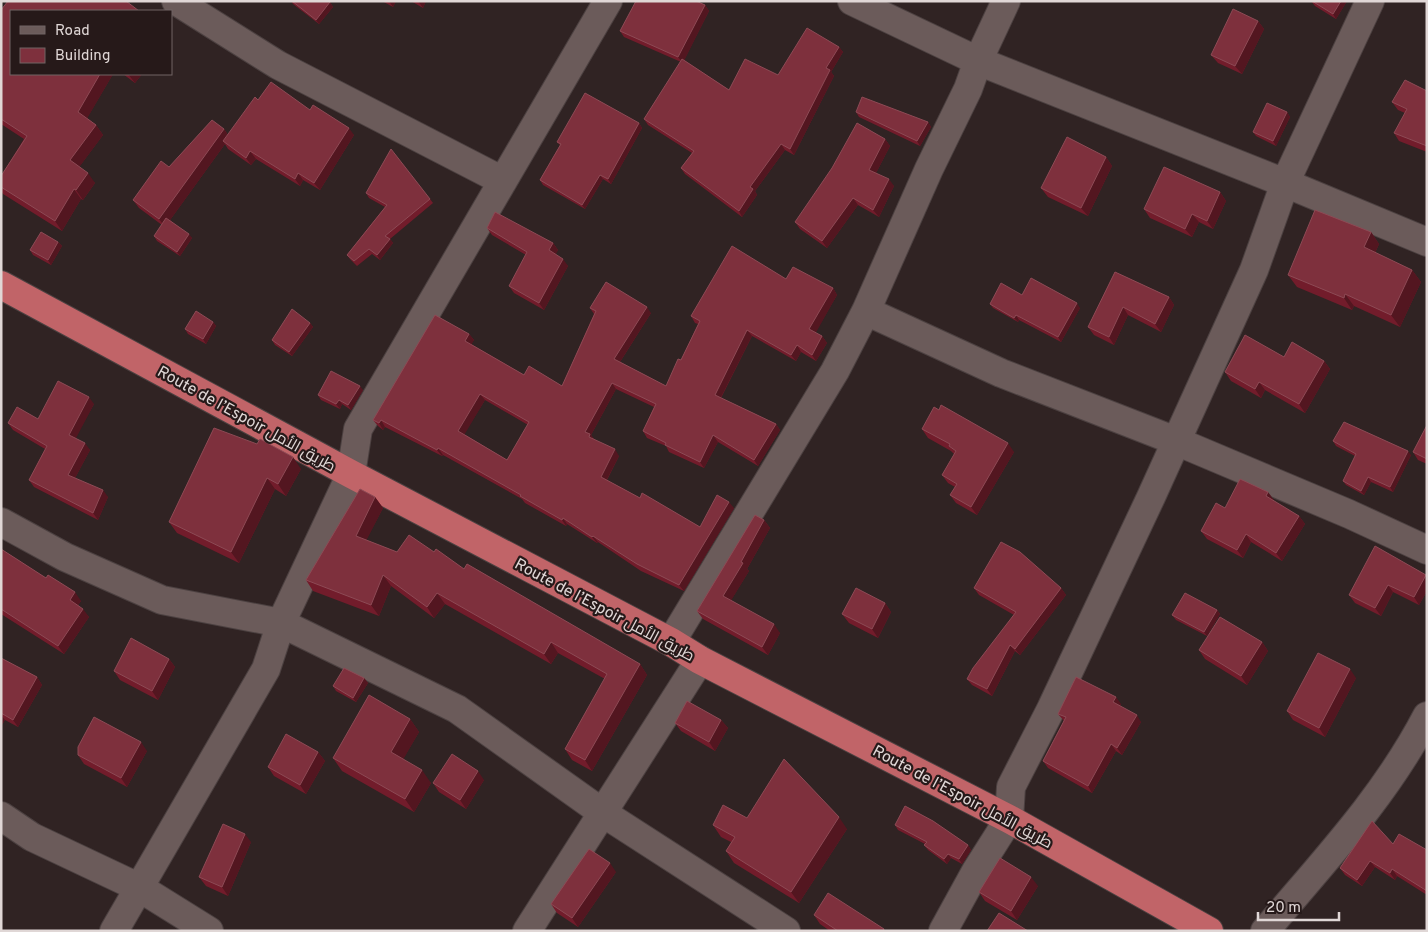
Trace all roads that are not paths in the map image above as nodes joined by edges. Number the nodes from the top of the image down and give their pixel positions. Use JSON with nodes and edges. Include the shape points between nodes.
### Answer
{"nodes":[{"id":1,"x":176,"y":1,"type":"edge"},
{"id":2,"x":608,"y":1,"type":"edge"},
{"id":3,"x":852,"y":1,"type":"edge"},
{"id":4,"x":1006,"y":1,"type":"edge"},
{"id":5,"x":1370,"y":1,"type":"edge"},
{"id":6,"x":978,"y":61,"type":"junction"},
{"id":7,"x":503,"y":180,"type":"junction"},
{"id":8,"x":1285,"y":183,"type":"junction"},
{"id":9,"x":1427,"y":242,"type":"edge"},
{"id":10,"x":1,"y":285,"type":"edge"},
{"id":11,"x":866,"y":311,"type":"junction"},
{"id":12,"x":1176,"y":441,"type":"junction"},
{"id":13,"x":351,"y":474,"type":"junction"},
{"id":14,"x":1,"y":522,"type":"edge"},
{"id":15,"x":1427,"y":550,"type":"edge"},
{"id":16,"x":281,"y":624,"type":"junction"},
{"id":17,"x":671,"y":642,"type":"junction"},
{"id":18,"x":700,"y":660,"type":"junction"},
{"id":19,"x":1427,"y":716,"type":"edge"},
{"id":20,"x":604,"y":813,"type":"junction"},
{"id":21,"x":1,"y":816,"type":"edge"},
{"id":22,"x":1009,"y":819,"type":"junction"},
{"id":23,"x":140,"y":888,"type":"junction"},
{"id":24,"x":114,"y":931,"type":"edge"},
{"id":25,"x":209,"y":931,"type":"edge"},
{"id":26,"x":527,"y":931,"type":"edge"},
{"id":27,"x":786,"y":931,"type":"edge"},
{"id":28,"x":943,"y":931,"type":"edge"},
{"id":29,"x":1208,"y":931,"type":"edge"},
{"id":30,"x":1265,"y":931,"type":"edge"}],
"edges":[{"from":1,"to":7,"type":"street","via":[[278,65]]},
{"from":2,"to":7,"type":"street"},
{"from":3,"to":6,"type":"street"},
{"from":4,"to":6,"type":"street"},
{"from":5,"to":8,"type":"street"},
{"from":6,"to":8,"type":"street"},
{"from":6,"to":11,"type":"street"},
{"from":7,"to":13,"type":"street","via":[[358,429]]},
{"from":8,"to":9,"type":"street"},
{"from":8,"to":12,"type":"street","via":[[1254,270]]},
{"from":10,"to":13,"type":"highway","name":"Route de l’Espoir طريق الأمل"},
{"from":11,"to":12,"type":"street","via":[[1001,373]]},
{"from":11,"to":17,"type":"street","via":[[835,371]]},
{"from":12,"to":15,"type":"street"},
{"from":12,"to":22,"type":"street","via":[[1011,787]]},
{"from":13,"to":16,"type":"street"},
{"from":13,"to":17,"type":"highway","name":"Route de l’Espoir طريق الأمل"},
{"from":14,"to":16,"type":"street","via":[[65,557],[162,600]]},
{"from":16,"to":20,"type":"street","via":[[457,709]]},
{"from":16,"to":23,"type":"street","via":[[266,669]]},
{"from":17,"to":18,"type":"highway","name":"Route de l’Espoir طريق الأمل"},
{"from":18,"to":20,"type":"street"},
{"from":18,"to":22,"type":"highway","name":"Route de l’Espoir طريق الأمل"},
{"from":19,"to":30,"type":"street","via":[[1369,808]]},
{"from":20,"to":26,"type":"street"},
{"from":20,"to":27,"type":"street"},
{"from":21,"to":23,"type":"street","via":[[32,837]]},
{"from":22,"to":28,"type":"street"},
{"from":22,"to":29,"type":"highway","name":"Route de l’Espoir طريق الأمل"},
{"from":23,"to":24,"type":"street"},
{"from":23,"to":25,"type":"street"}]}
